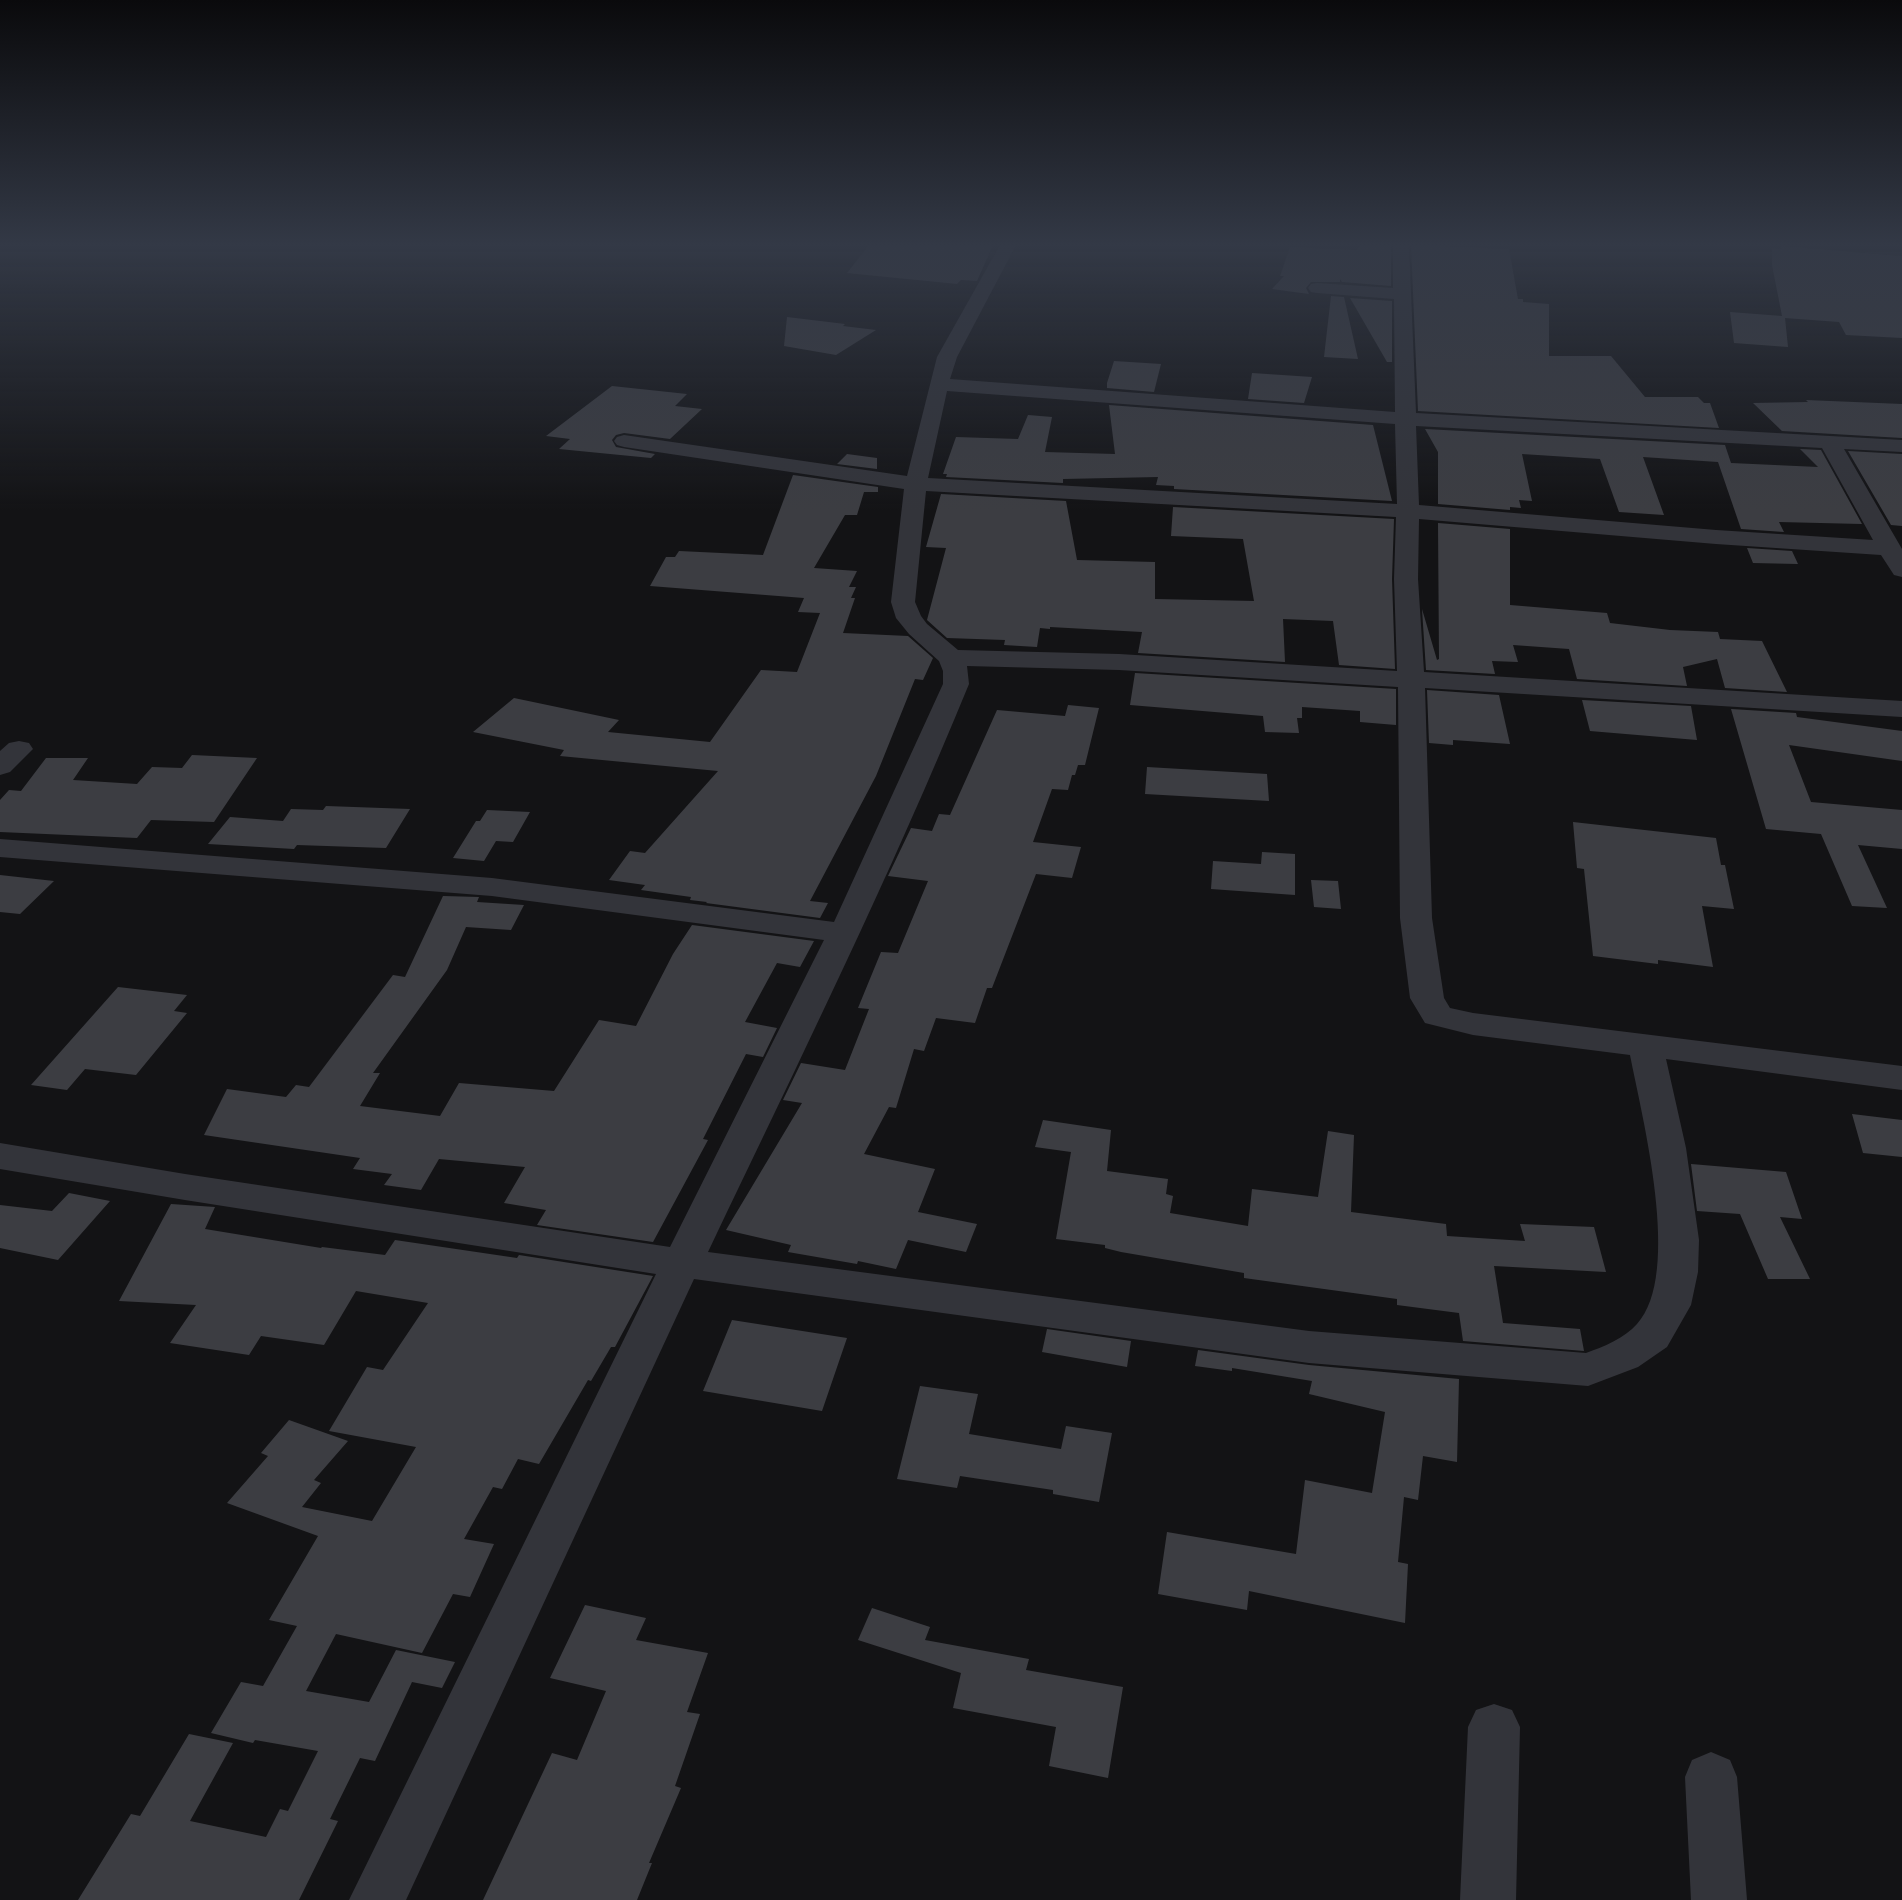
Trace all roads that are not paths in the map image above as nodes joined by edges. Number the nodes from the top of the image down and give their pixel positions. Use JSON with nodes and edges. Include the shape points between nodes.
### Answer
{"nodes":[{"id":1,"x":962,"y":334,"type":"edge"},
{"id":2,"x":1403,"y":334,"type":"edge"},
{"id":3,"x":943,"y":371,"type":"junction"},
{"id":4,"x":1406,"y":419,"type":"junction"},
{"id":5,"x":624,"y":441,"type":"dead end"},
{"id":6,"x":1829,"y":441,"type":"junction"},
{"id":7,"x":1902,"y":446,"type":"edge"},
{"id":8,"x":916,"y":484,"type":"junction"},
{"id":9,"x":1408,"y":511,"type":"junction"},
{"id":10,"x":1889,"y":548,"type":"junction"},
{"id":11,"x":1902,"y":570,"type":"edge"},
{"id":12,"x":951,"y":658,"type":"junction"},
{"id":13,"x":1411,"y":680,"type":"junction"},
{"id":14,"x":1902,"y":709,"type":"edge"},
{"id":15,"x":0,"y":848,"type":"edge"},
{"id":16,"x":844,"y":933,"type":"junction"},
{"id":17,"x":1646,"y":1047,"type":"junction"},
{"id":18,"x":1902,"y":1078,"type":"edge"},
{"id":19,"x":0,"y":1156,"type":"edge"},
{"id":20,"x":681,"y":1263,"type":"junction"},
{"id":21,"x":1494,"y":1727,"type":"dead end"},
{"id":22,"x":1712,"y":1777,"type":"dead end"},
{"id":23,"x":377,"y":1900,"type":"edge"},
{"id":24,"x":1488,"y":1900,"type":"edge"},
{"id":25,"x":1719,"y":1900,"type":"edge"}],
"edges":[{"from":1,"to":3,"type":"street"},
{"from":2,"to":4,"type":"street"},
{"from":3,"to":4,"type":"street"},
{"from":3,"to":8,"type":"street"},
{"from":4,"to":6,"type":"street"},
{"from":4,"to":9,"type":"street"},
{"from":5,"to":8,"type":"street"},
{"from":6,"to":7,"type":"street"},
{"from":6,"to":10,"type":"street"},
{"from":8,"to":9,"type":"street"},
{"from":8,"to":12,"type":"street","via":[[903,602],[913,624]]},
{"from":9,"to":10,"type":"street"},
{"from":9,"to":13,"type":"street","via":[[1406,579]]},
{"from":10,"to":11,"type":"street"},
{"from":12,"to":13,"type":"street","via":[[1119,662]]},
{"from":12,"to":16,"type":"street","via":[[956,684],[922,767]]},
{"from":13,"to":14,"type":"street"},
{"from":13,"to":17,"type":"street","via":[[1416,918],[1427,998],[1437,1015],[1473,1024]]},
{"from":15,"to":16,"type":"street","via":[[492,887]]},
{"from":16,"to":20,"type":"street"},
{"from":17,"to":18,"type":"street"},
{"from":17,"to":20,"type":"street","via":[[1667,1148],[1679,1240],[1678,1272],[1670,1305],[1652,1336],[1623,1356],[1588,1370],[1309,1347]]},
{"from":19,"to":20,"type":"street"},
{"from":20,"to":23,"type":"street"},
{"from":21,"to":24,"type":"street"},
{"from":22,"to":25,"type":"street"}]}
